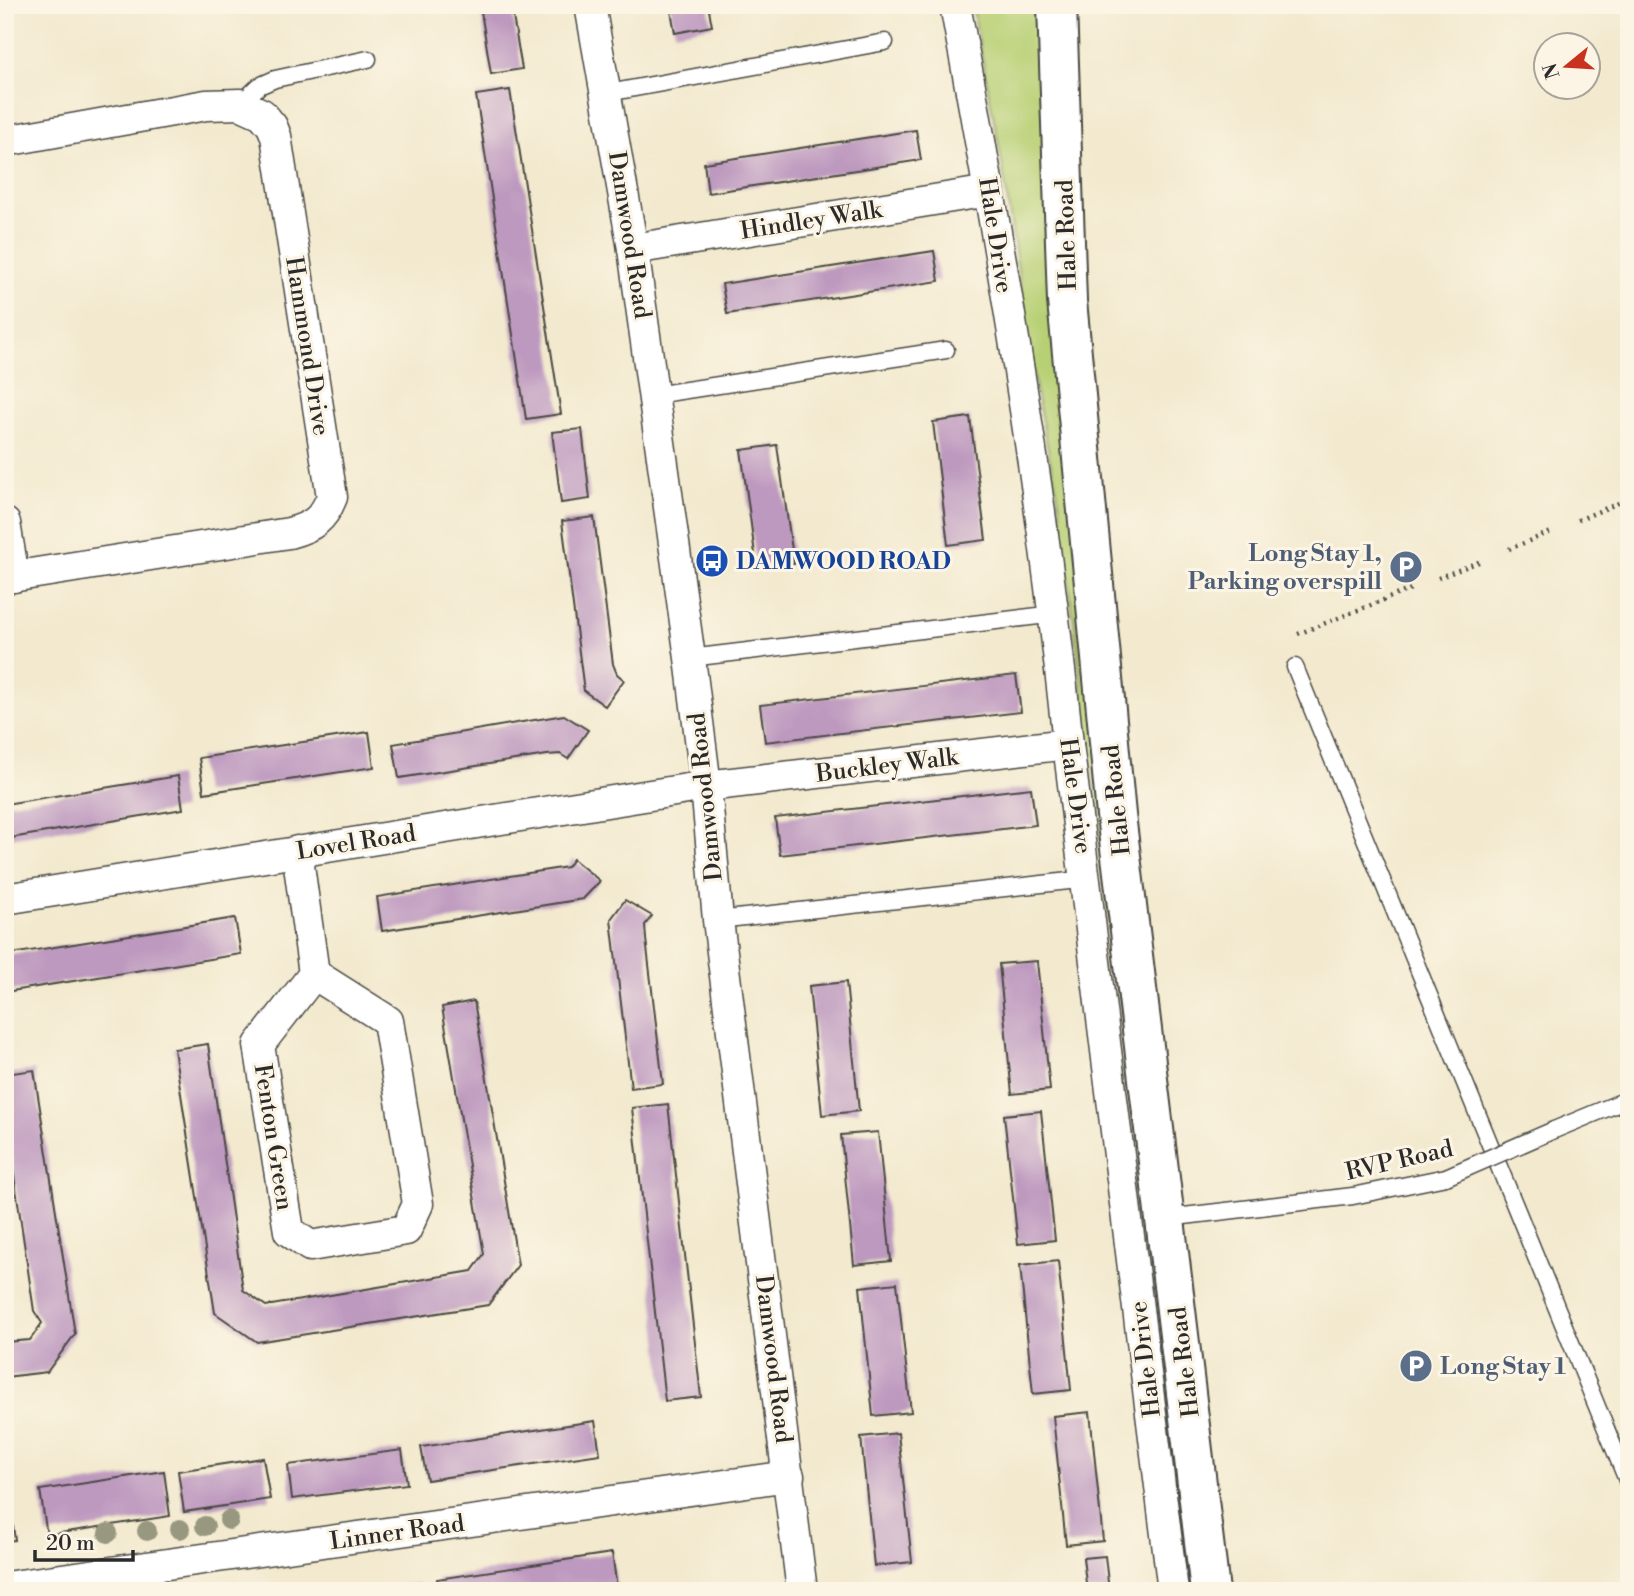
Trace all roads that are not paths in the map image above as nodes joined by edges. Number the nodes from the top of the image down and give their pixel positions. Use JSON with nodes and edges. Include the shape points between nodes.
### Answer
{"nodes":[{"id":1,"x":590,"y":5,"type":"edge"},
{"id":2,"x":955,"y":5,"type":"edge"},
{"id":3,"x":1057,"y":5,"type":"edge"},
{"id":4,"x":885,"y":42,"type":"dead end"},
{"id":5,"x":368,"y":59,"type":"dead end"},
{"id":6,"x":608,"y":93,"type":"junction"},
{"id":7,"x":240,"y":104,"type":"junction"},
{"id":8,"x":5,"y":141,"type":"edge"},
{"id":9,"x":989,"y":191,"type":"junction"},
{"id":10,"x":633,"y":249,"type":"junction"},
{"id":11,"x":946,"y":350,"type":"dead end"},
{"id":12,"x":654,"y":394,"type":"junction"},
{"id":13,"x":5,"y":523,"type":"edge"},
{"id":14,"x":9,"y":578,"type":"edge"},
{"id":15,"x":1055,"y":614,"type":"junction"},
{"id":16,"x":690,"y":659,"type":"junction"},
{"id":17,"x":1296,"y":667,"type":"dead end"},
{"id":18,"x":1068,"y":744,"type":"junction"},
{"id":19,"x":706,"y":786,"type":"junction"},
{"id":20,"x":297,"y":851,"type":"junction"},
{"id":21,"x":1087,"y":879,"type":"junction"},
{"id":22,"x":5,"y":899,"type":"edge"},
{"id":23,"x":718,"y":920,"type":"junction"},
{"id":24,"x":314,"y":974,"type":"junction"},
{"id":25,"x":1629,"y":1099,"type":"edge"},
{"id":26,"x":1167,"y":1218,"type":"junction"},
{"id":27,"x":789,"y":1476,"type":"junction"},
{"id":28,"x":1629,"y":1485,"type":"edge"},
{"id":29,"x":5,"y":1587,"type":"edge"},
{"id":30,"x":802,"y":1591,"type":"edge"},
{"id":31,"x":1172,"y":1591,"type":"edge"},
{"id":32,"x":1210,"y":1591,"type":"edge"}],
"edges":[{"from":1,"to":6,"type":"street","name":"Damwood Road"},
{"from":2,"to":9,"type":"street","name":"Hale Drive"},
{"from":3,"to":26,"type":"street","name":"Hale Road","via":[[1067,300],[1116,816]]},
{"from":4,"to":6,"type":"lane"},
{"from":5,"to":7,"type":"lane","via":[[275,79],[259,86]]},
{"from":6,"to":10,"type":"street","name":"Damwood Road"},
{"from":7,"to":8,"type":"street","via":[[205,105]]},
{"from":7,"to":14,"type":"street","name":"Hammond Drive","via":[[262,114],[276,136],[332,496],[325,515],[308,528],[289,533]]},
{"from":9,"to":10,"type":"street","name":"Hindley Walk"},
{"from":9,"to":15,"type":"street","name":"Hale Drive"},
{"from":10,"to":12,"type":"street","name":"Damwood Road"},
{"from":11,"to":12,"type":"lane"},
{"from":12,"to":16,"type":"street","name":"Damwood Road"},
{"from":13,"to":14,"type":"street"},
{"from":15,"to":16,"type":"lane"},
{"from":15,"to":18,"type":"street","name":"Hale Drive"},
{"from":16,"to":19,"type":"street","name":"Damwood Road"},
{"from":17,"to":28,"type":"lane"},
{"from":18,"to":19,"type":"street","name":"Buckley Walk"},
{"from":18,"to":21,"type":"street","name":"Hale Drive"},
{"from":19,"to":20,"type":"street","name":"Lovel Road"},
{"from":19,"to":23,"type":"street","name":"Damwood Road"},
{"from":20,"to":22,"type":"street","name":"Lovel Road"},
{"from":20,"to":24,"type":"street"},
{"from":21,"to":23,"type":"lane"},
{"from":21,"to":31,"type":"street","name":"Hale Drive"},
{"from":23,"to":27,"type":"street","name":"Damwood Road"},
{"from":24,"to":24,"type":"street","name":"Fenton Green","via":[[388,1021],[418,1204],[406,1230],[310,1246],[289,1231],[259,1045]]},
{"from":25,"to":26,"type":"lane","name":"RVP Road","bridge":true,"via":[[1446,1177],[1353,1196]]},
{"from":26,"to":32,"type":"street","name":"Hale Road"},
{"from":27,"to":29,"type":"street","name":"Linner Road"},
{"from":27,"to":30,"type":"street","name":"Damwood Road"}]}
